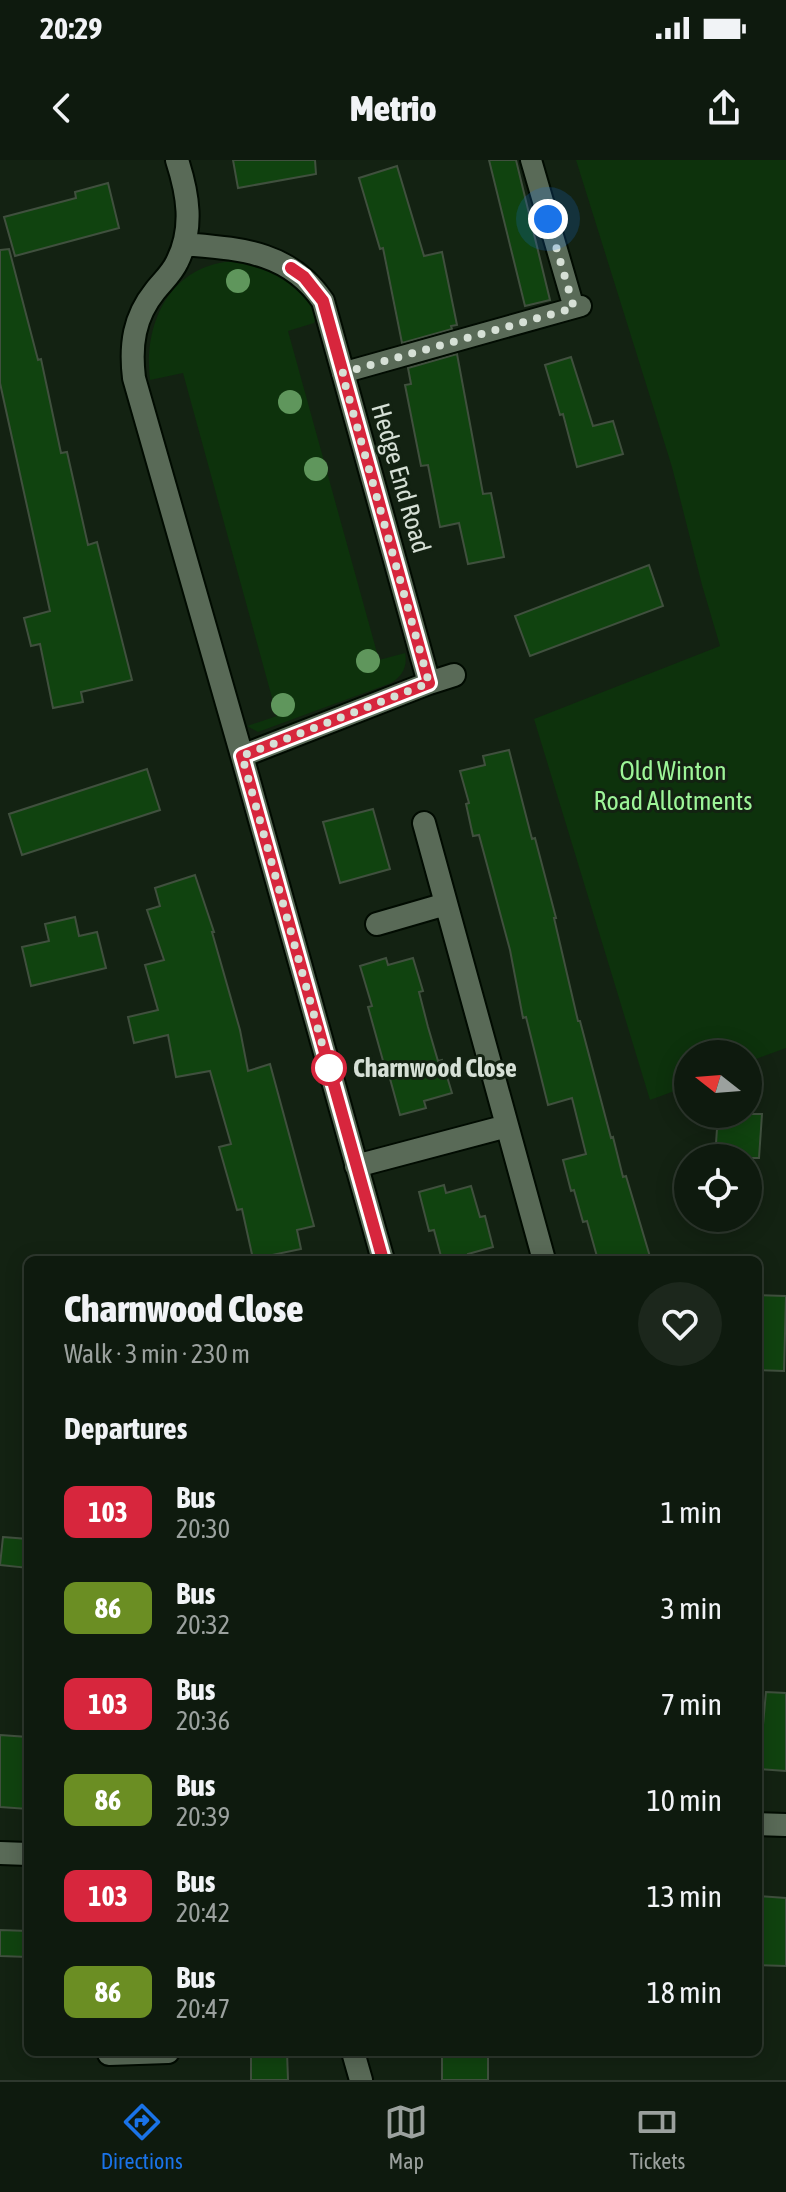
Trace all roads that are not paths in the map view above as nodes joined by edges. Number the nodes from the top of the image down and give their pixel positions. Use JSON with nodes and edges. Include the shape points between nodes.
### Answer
{"nodes":[{"id":1,"x":177,"y":160,"type":"edge"},
{"id":2,"x":531,"y":160,"type":"edge"},
{"id":3,"x":184,"y":244,"type":"junction"},
{"id":4,"x":342,"y":373,"type":"junction"},
{"id":5,"x":454,"y":675,"type":"dead end"},
{"id":6,"x":429,"y":683,"type":"junction"},
{"id":7,"x":242,"y":756,"type":"junction"},
{"id":8,"x":424,"y":823,"type":"dead end"},
{"id":9,"x":446,"y":904,"type":"junction"},
{"id":10,"x":377,"y":924,"type":"dead end"},
{"id":11,"x":507,"y":1126,"type":"junction"},
{"id":12,"x":356,"y":1166,"type":"junction"},
{"id":13,"x":382,"y":1256,"type":"edge"},
{"id":14,"x":543,"y":1256,"type":"edge"},
{"id":15,"x":762,"y":1824,"type":"edge"},
{"id":16,"x":786,"y":1825,"type":"edge"},
{"id":17,"x":0,"y":1853,"type":"edge"},
{"id":18,"x":24,"y":1854,"type":"edge"},
{"id":19,"x":354,"y":2056,"type":"edge"},
{"id":20,"x":361,"y":2080,"type":"edge"}],
"edges":[{"from":1,"to":3,"type":"street","via":[[189,209]]},
{"from":2,"to":4,"type":"lane","via":[[578,307]]},
{"from":3,"to":4,"type":"street","name":"Hedge End Road","via":[[264,256],[304,277],[323,301]]},
{"from":3,"to":7,"type":"street","via":[[170,275],[138,320],[134,378]]},
{"from":4,"to":6,"type":"street","name":"Hedge End Road"},
{"from":5,"to":6,"type":"street"},
{"from":6,"to":7,"type":"street"},
{"from":7,"to":12,"type":"street"},
{"from":8,"to":9,"type":"street"},
{"from":9,"to":10,"type":"street"},
{"from":9,"to":11,"type":"street"},
{"from":11,"to":12,"type":"street"},
{"from":11,"to":14,"type":"street"},
{"from":12,"to":13,"type":"street"},
{"from":15,"to":16,"type":"street"},
{"from":17,"to":18,"type":"street"},
{"from":19,"to":20,"type":"street"}]}
